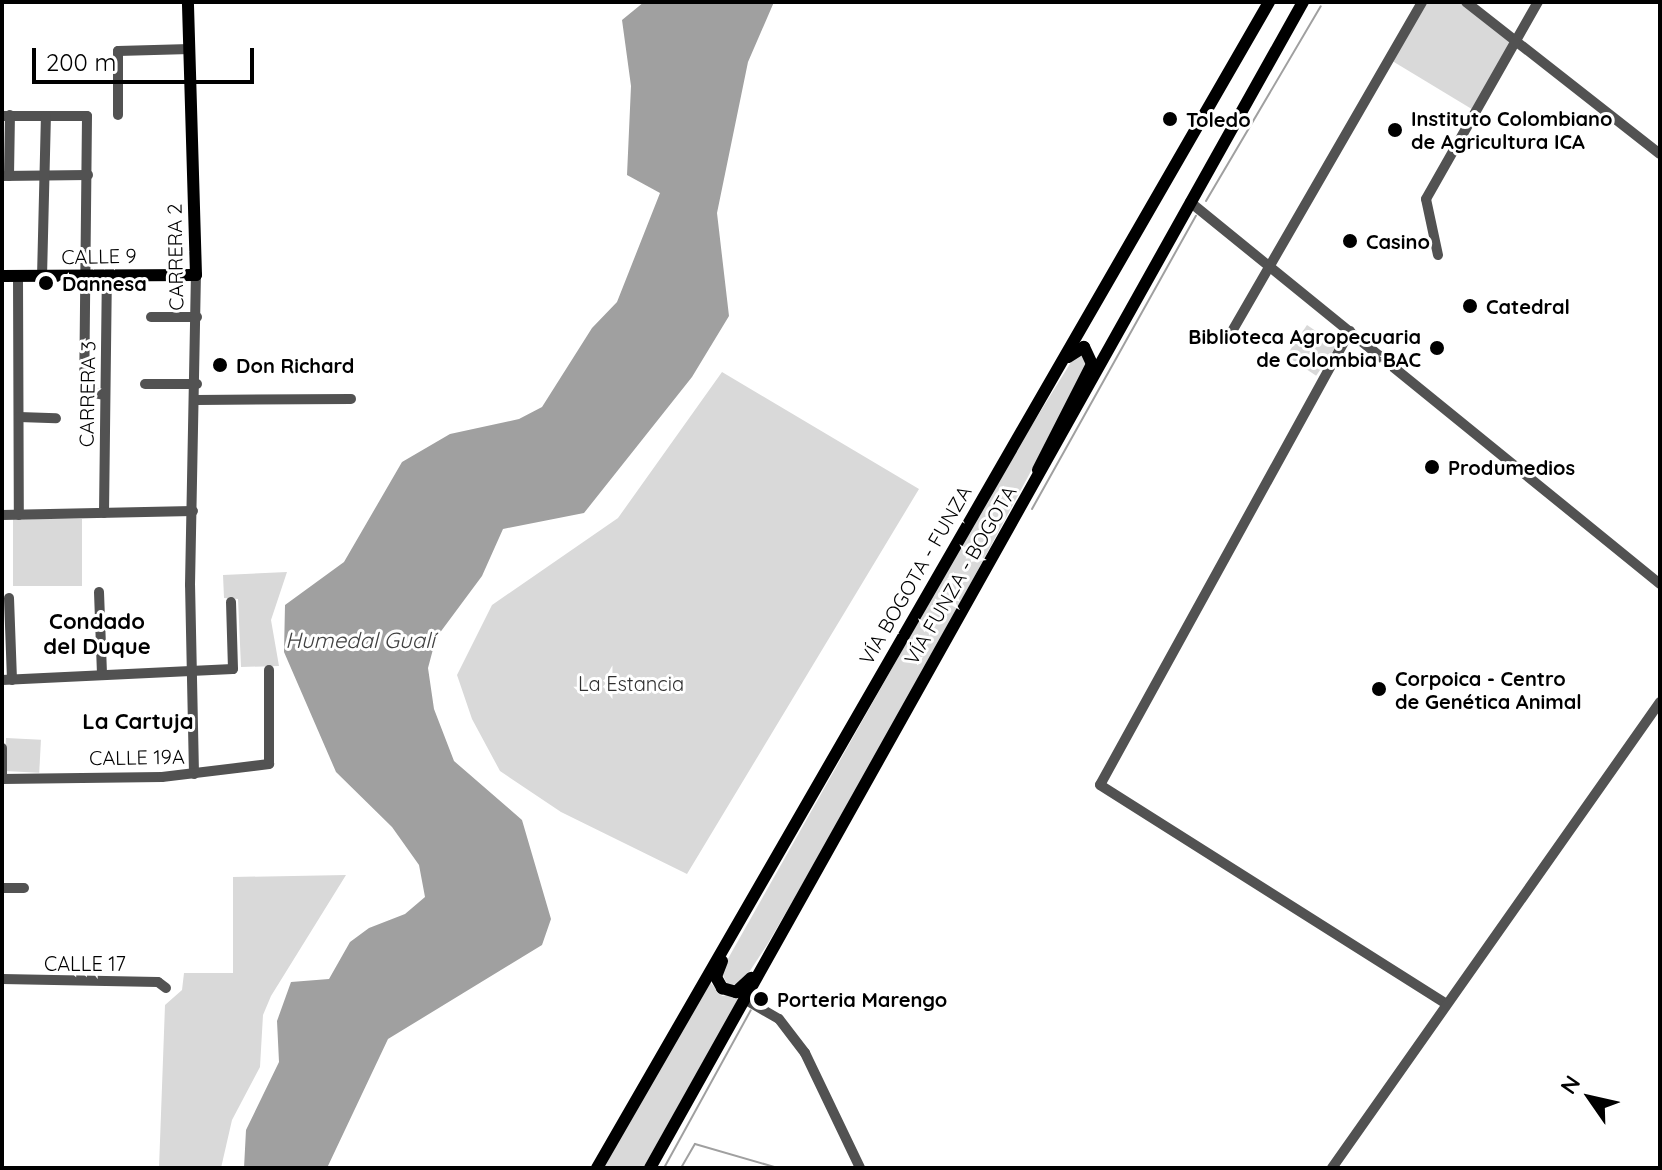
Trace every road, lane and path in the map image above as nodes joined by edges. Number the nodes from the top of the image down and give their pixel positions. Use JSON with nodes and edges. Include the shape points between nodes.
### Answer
{"nodes":[{"id":1,"x":188,"y":2,"type":"edge"},
{"id":2,"x":1269,"y":2,"type":"edge"},
{"id":3,"x":1303,"y":2,"type":"edge"},
{"id":4,"x":1310,"y":2,"type":"edge"},
{"id":5,"x":1422,"y":2,"type":"edge"},
{"id":6,"x":1466,"y":2,"type":"edge"},
{"id":7,"x":1538,"y":2,"type":"edge"},
{"id":8,"x":1515,"y":40,"type":"junction"},
{"id":9,"x":190,"y":49,"type":"junction"},
{"id":10,"x":1249,"y":98,"type":"junction"},
{"id":11,"x":6,"y":115,"type":"edge"},
{"id":12,"x":118,"y":115,"type":"dead end"},
{"id":13,"x":46,"y":116,"type":"junction"},
{"id":14,"x":1660,"y":154,"type":"edge"},
{"id":15,"x":88,"y":175,"type":"junction"},
{"id":16,"x":5,"y":176,"type":"edge"},
{"id":17,"x":46,"y":177,"type":"junction"},
{"id":18,"x":1190,"y":202,"type":"junction"},
{"id":19,"x":1438,"y":255,"type":"dead end"},
{"id":20,"x":1270,"y":264,"type":"junction"},
{"id":21,"x":107,"y":275,"type":"junction"},
{"id":22,"x":196,"y":275,"type":"junction"},
{"id":23,"x":2,"y":276,"type":"edge"},
{"id":24,"x":86,"y":276,"type":"junction"},
{"id":25,"x":18,"y":277,"type":"junction"},
{"id":26,"x":42,"y":277,"type":"junction"},
{"id":27,"x":151,"y":317,"type":"dead end"},
{"id":28,"x":197,"y":317,"type":"junction"},
{"id":29,"x":1350,"y":331,"type":"junction"},
{"id":30,"x":1227,"y":340,"type":"dead end"},
{"id":31,"x":145,"y":384,"type":"dead end"},
{"id":32,"x":197,"y":384,"type":"junction"},
{"id":33,"x":104,"y":395,"type":"junction"},
{"id":34,"x":351,"y":399,"type":"dead end"},
{"id":35,"x":196,"y":400,"type":"junction"},
{"id":36,"x":19,"y":417,"type":"junction"},
{"id":37,"x":56,"y":418,"type":"dead end"},
{"id":38,"x":1005,"y":459,"type":"junction"},
{"id":39,"x":1031,"y":493,"type":"junction"},
{"id":40,"x":193,"y":511,"type":"junction"},
{"id":41,"x":104,"y":513,"type":"junction"},
{"id":42,"x":2,"y":515,"type":"edge"},
{"id":43,"x":19,"y":515,"type":"junction"},
{"id":44,"x":1660,"y":584,"type":"edge"},
{"id":45,"x":99,"y":592,"type":"dead end"},
{"id":46,"x":9,"y":598,"type":"dead end"},
{"id":47,"x":231,"y":602,"type":"dead end"},
{"id":48,"x":192,"y":670,"type":"junction"},
{"id":49,"x":269,"y":670,"type":"dead end"},
{"id":50,"x":102,"y":675,"type":"junction"},
{"id":51,"x":7,"y":680,"type":"edge"},
{"id":52,"x":1660,"y":702,"type":"edge"},
{"id":53,"x":2,"y":748,"type":"edge"},
{"id":54,"x":194,"y":774,"type":"junction"},
{"id":55,"x":2,"y":779,"type":"edge"},
{"id":56,"x":792,"y":828,"type":"junction"},
{"id":57,"x":833,"y":847,"type":"junction"},
{"id":58,"x":2,"y":888,"type":"edge"},
{"id":59,"x":24,"y":888,"type":"dead end"},
{"id":60,"x":2,"y":979,"type":"edge"},
{"id":61,"x":166,"y":988,"type":"dead end"},
{"id":62,"x":746,"y":1000,"type":"junction"},
{"id":63,"x":1446,"y":1004,"type":"junction"},
{"id":64,"x":597,"y":1168,"type":"edge"},
{"id":65,"x":650,"y":1168,"type":"edge"},
{"id":66,"x":860,"y":1168,"type":"edge"},
{"id":67,"x":1332,"y":1168,"type":"edge"}],
"edges":[{"from":1,"to":9,"type":"main road","name":"CARRERA 2"},
{"from":2,"to":38,"type":"main road","name":"VÍA BOGOTA - FUNZA"},
{"from":3,"to":10,"type":"main road","name":"VÍA FUNZA - BOGOTA"},
{"from":4,"to":10,"type":"street"},
{"from":5,"to":20,"type":"street"},
{"from":6,"to":8,"type":"street"},
{"from":7,"to":8,"type":"street"},
{"from":8,"to":14,"type":"street"},
{"from":8,"to":19,"type":"street","via":[[1426,199]]},
{"from":9,"to":12,"type":"street","via":[[118,51]]},
{"from":9,"to":22,"type":"main road","name":"CARRERA 2"},
{"from":10,"to":18,"type":"main road","name":"VÍA FUNZA - BOGOTA"},
{"from":11,"to":13,"type":"street"},
{"from":11,"to":16,"type":"street"},
{"from":13,"to":15,"type":"street","name":"CARRERA 3","via":[[87,116]]},
{"from":13,"to":17,"type":"street"},
{"from":15,"to":17,"type":"street"},
{"from":15,"to":24,"type":"street","name":"CARRERA 3"},
{"from":16,"to":17,"type":"street"},
{"from":17,"to":26,"type":"street"},
{"from":18,"to":20,"type":"street"},
{"from":18,"to":39,"type":"main road","name":"VÍA FUNZA - BOGOTA"},
{"from":20,"to":29,"type":"street"},
{"from":20,"to":30,"type":"street"},
{"from":21,"to":22,"type":"main road","name":"CALLE 9"},
{"from":21,"to":24,"type":"main road","name":"CALLE 9"},
{"from":21,"to":33,"type":"street","name":"CARRERA 3"},
{"from":22,"to":28,"type":"street","name":"CARRERA 2"},
{"from":23,"to":25,"type":"main road","name":"CALLE 9"},
{"from":24,"to":26,"type":"main road","name":"CALLE 9"},
{"from":24,"to":33,"type":"street","name":"CARRERA 3","via":[[84,393]]},
{"from":25,"to":26,"type":"main road","name":"CALLE 9"},
{"from":25,"to":36,"type":"street"},
{"from":27,"to":28,"type":"street"},
{"from":28,"to":32,"type":"street","name":"CARRERA 2"},
{"from":29,"to":44,"type":"street"},
{"from":29,"to":63,"type":"street","via":[[1100,785]]},
{"from":31,"to":32,"type":"street"},
{"from":32,"to":35,"type":"street","name":"CARRERA 2"},
{"from":33,"to":41,"type":"street","name":"CARRERA 3"},
{"from":34,"to":35,"type":"street"},
{"from":35,"to":40,"type":"street","name":"CARRERA 2"},
{"from":36,"to":37,"type":"street"},
{"from":36,"to":43,"type":"street"},
{"from":38,"to":39,"type":"main road","via":[[1071,351],[1084,347],[1091,352],[1092,364],[1042,455]]},
{"from":38,"to":56,"type":"main road","name":"VÍA BOGOTA - FUNZA"},
{"from":39,"to":57,"type":"main road","name":"VÍA FUNZA - BOGOTA","via":[[941,645]]},
{"from":40,"to":41,"type":"street"},
{"from":40,"to":48,"type":"street","name":"CARRERA 2"},
{"from":41,"to":43,"type":"street"},
{"from":42,"to":43,"type":"street"},
{"from":45,"to":50,"type":"street"},
{"from":46,"to":51,"type":"street"},
{"from":47,"to":48,"type":"street","via":[[233,669]]},
{"from":48,"to":50,"type":"street"},
{"from":48,"to":54,"type":"street","name":"CARRERA 2"},
{"from":49,"to":54,"type":"street","name":"CALLE 19A","via":[[271,763]]},
{"from":50,"to":51,"type":"street"},
{"from":52,"to":63,"type":"street"},
{"from":53,"to":55,"type":"street"},
{"from":54,"to":55,"type":"street","name":"CALLE 19A"},
{"from":56,"to":57,"type":"main road","via":[[716,971],[718,983],[729,991],[748,983]]},
{"from":56,"to":64,"type":"main road","name":"VÍA BOGOTA - FUNZA"},
{"from":57,"to":62,"type":"main road","name":"VÍA FUNZA - BOGOTA"},
{"from":58,"to":59,"type":"street"},
{"from":60,"to":61,"type":"street","name":"CALLE 17","via":[[158,982]]},
{"from":62,"to":65,"type":"main road","name":"VÍA FUNZA - BOGOTA"},
{"from":62,"to":66,"type":"street","via":[[779,1019],[805,1053]]},
{"from":63,"to":67,"type":"street"}]}
